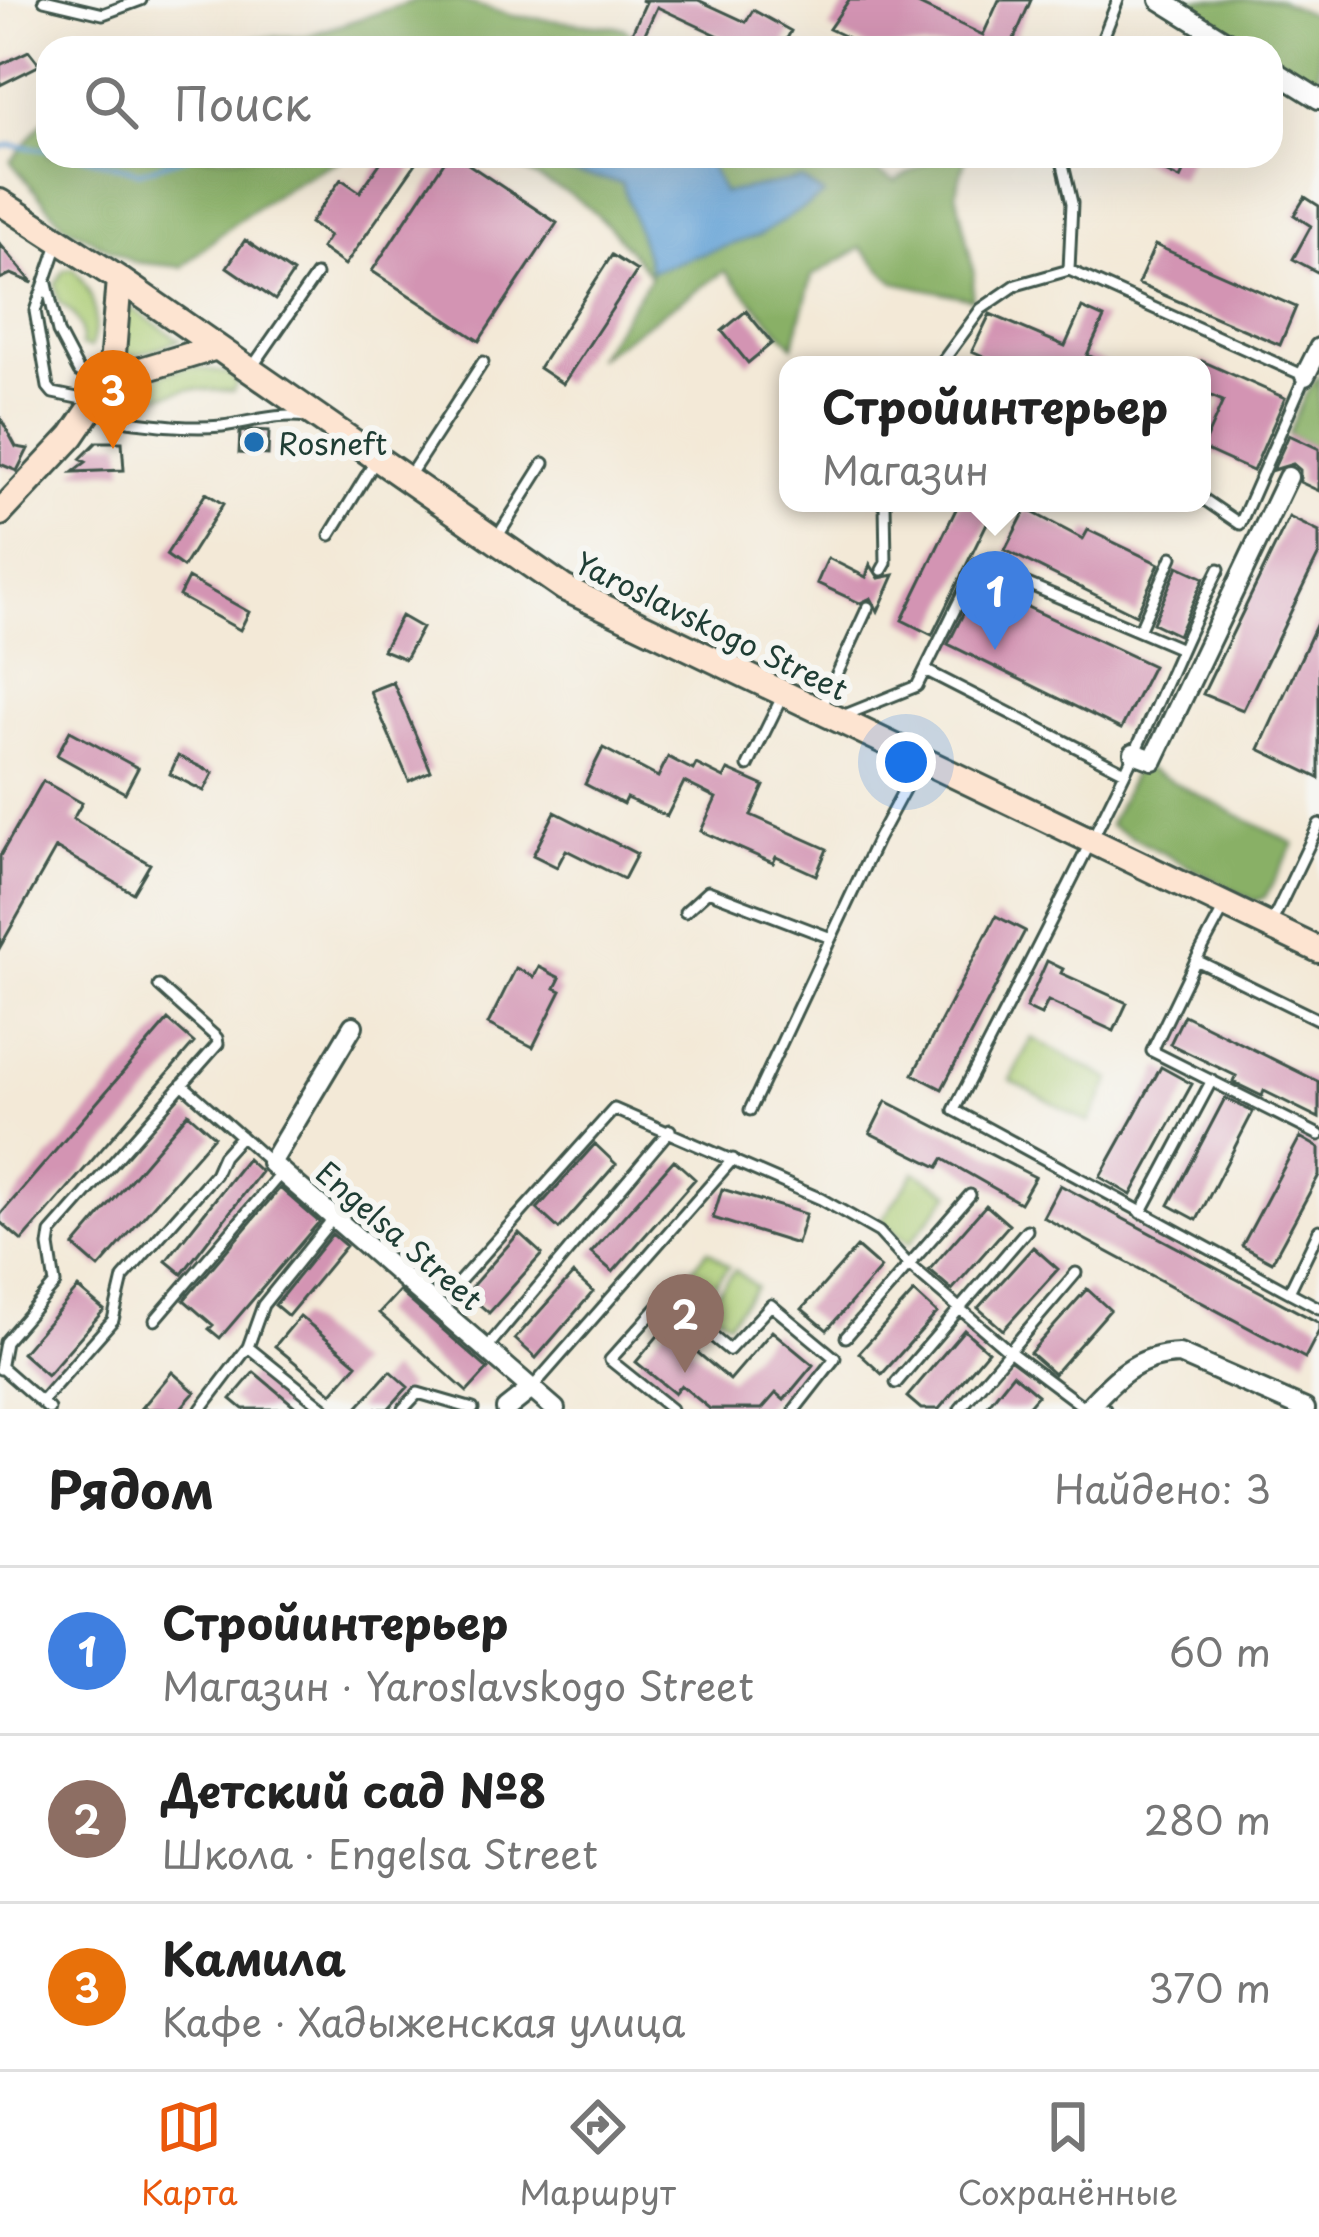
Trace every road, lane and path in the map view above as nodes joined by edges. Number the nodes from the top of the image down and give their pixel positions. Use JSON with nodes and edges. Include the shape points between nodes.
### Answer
{"nodes":[{"id":1,"x":44,"y":0,"type":"edge"},
{"id":2,"x":141,"y":0,"type":"edge"},
{"id":3,"x":1118,"y":0,"type":"edge"},
{"id":4,"x":1160,"y":0,"type":"edge"},
{"id":5,"x":1104,"y":36,"type":"edge"},
{"id":6,"x":1218,"y":36,"type":"edge"},
{"id":7,"x":1283,"y":76,"type":"edge"},
{"id":8,"x":1319,"y":99,"type":"edge"},
{"id":9,"x":1064,"y":168,"type":"edge"},
{"id":10,"x":0,"y":202,"type":"edge"},
{"id":11,"x":59,"y":241,"type":"junction"},
{"id":12,"x":1069,"y":270,"type":"junction"},
{"id":13,"x":316,"y":275,"type":"dead end"},
{"id":14,"x":119,"y":279,"type":"junction"},
{"id":15,"x":46,"y":281,"type":"junction"},
{"id":16,"x":217,"y":346,"type":"junction"},
{"id":17,"x":1319,"y":348,"type":"edge"},
{"id":18,"x":949,"y":356,"type":"edge"},
{"id":19,"x":483,"y":362,"type":"dead end"},
{"id":20,"x":250,"y":370,"type":"junction"},
{"id":21,"x":1305,"y":376,"type":"junction"},
{"id":22,"x":105,"y":391,"type":"junction"},
{"id":23,"x":315,"y":418,"type":"junction"},
{"id":24,"x":128,"y":421,"type":"dead end"},
{"id":25,"x":376,"y":460,"type":"junction"},
{"id":26,"x":544,"y":463,"type":"dead end"},
{"id":27,"x":1288,"y":477,"type":"dead end"},
{"id":28,"x":406,"y":480,"type":"junction"},
{"id":29,"x":1211,"y":504,"type":"edge"},
{"id":30,"x":885,"y":512,"type":"edge"},
{"id":31,"x":0,"y":514,"type":"edge"},
{"id":32,"x":330,"y":535,"type":"dead end"},
{"id":33,"x":495,"y":541,"type":"junction"},
{"id":34,"x":1172,"y":557,"type":"dead end"},
{"id":35,"x":1220,"y":569,"type":"dead end"},
{"id":36,"x":882,"y":570,"type":"dead end"},
{"id":37,"x":868,"y":607,"type":"dead end"},
{"id":38,"x":1139,"y":632,"type":"junction"},
{"id":39,"x":1178,"y":648,"type":"junction"},
{"id":40,"x":925,"y":670,"type":"junction"},
{"id":41,"x":783,"y":695,"type":"junction"},
{"id":42,"x":827,"y":716,"type":"junction"},
{"id":43,"x":1134,"y":753,"type":"junction"},
{"id":44,"x":920,"y":760,"type":"junction"},
{"id":45,"x":748,"y":766,"type":"dead end"},
{"id":46,"x":1125,"y":772,"type":"junction"},
{"id":47,"x":1319,"y":824,"type":"edge"},
{"id":48,"x":1091,"y":842,"type":"junction"},
{"id":49,"x":1225,"y":905,"type":"junction"},
{"id":50,"x":685,"y":912,"type":"dead end"},
{"id":51,"x":1270,"y":926,"type":"junction"},
{"id":52,"x":830,"y":938,"type":"junction"},
{"id":53,"x":1319,"y":950,"type":"edge"},
{"id":54,"x":1196,"y":960,"type":"junction"},
{"id":55,"x":159,"y":986,"type":"dead end"},
{"id":56,"x":1319,"y":1020,"type":"edge"},
{"id":57,"x":353,"y":1027,"type":"dead end"},
{"id":58,"x":1212,"y":1081,"type":"junction"},
{"id":59,"x":182,"y":1084,"type":"junction"},
{"id":60,"x":749,"y":1110,"type":"dead end"},
{"id":61,"x":670,"y":1130,"type":"junction"},
{"id":62,"x":1319,"y":1135,"type":"edge"},
{"id":63,"x":241,"y":1136,"type":"junction"},
{"id":64,"x":734,"y":1159,"type":"junction"},
{"id":65,"x":276,"y":1168,"type":"junction"},
{"id":66,"x":970,"y":1195,"type":"dead end"},
{"id":67,"x":1141,"y":1213,"type":"junction"},
{"id":68,"x":335,"y":1216,"type":"junction"},
{"id":69,"x":1028,"y":1230,"type":"dead end"},
{"id":70,"x":1319,"y":1230,"type":"edge"},
{"id":71,"x":909,"y":1265,"type":"junction"},
{"id":72,"x":1076,"y":1273,"type":"dead end"},
{"id":73,"x":450,"y":1292,"type":"dead end"},
{"id":74,"x":1289,"y":1292,"type":"junction"},
{"id":75,"x":1319,"y":1308,"type":"edge"},
{"id":76,"x":960,"y":1309,"type":"junction"},
{"id":77,"x":155,"y":1320,"type":"dead end"},
{"id":78,"x":846,"y":1337,"type":"dead end"},
{"id":79,"x":248,"y":1347,"type":"junction"},
{"id":80,"x":485,"y":1350,"type":"junction"},
{"id":81,"x":1009,"y":1351,"type":"junction"},
{"id":82,"x":1,"y":1368,"type":"edge"},
{"id":83,"x":896,"y":1383,"type":"dead end"},
{"id":84,"x":530,"y":1390,"type":"junction"},
{"id":85,"x":45,"y":1406,"type":"edge"},
{"id":86,"x":1094,"y":1408,"type":"edge"},
{"id":87,"x":201,"y":1409,"type":"edge"},
{"id":88,"x":325,"y":1409,"type":"edge"},
{"id":89,"x":403,"y":1409,"type":"edge"},
{"id":90,"x":473,"y":1409,"type":"edge"},
{"id":91,"x":506,"y":1409,"type":"edge"},
{"id":92,"x":555,"y":1409,"type":"edge"},
{"id":93,"x":671,"y":1409,"type":"edge"},
{"id":94,"x":796,"y":1409,"type":"edge"},
{"id":95,"x":960,"y":1409,"type":"edge"},
{"id":96,"x":1305,"y":1409,"type":"edge"}],
"edges":[{"from":1,"to":2,"type":"lane","via":[[103,14]]},
{"from":3,"to":5,"type":"lane"},
{"from":4,"to":6,"type":"street"},
{"from":7,"to":8,"type":"street"},
{"from":9,"to":12,"type":"lane","via":[[1072,203]]},
{"from":10,"to":11,"type":"street","name":"Yaroslavskogo Street"},
{"from":11,"to":14,"type":"street","name":"Yaroslavskogo Street"},
{"from":11,"to":15,"type":"lane"},
{"from":12,"to":18,"type":"lane","via":[[1016,285],[981,309]]},
{"from":12,"to":21,"type":"lane"},
{"from":13,"to":20,"type":"lane"},
{"from":14,"to":16,"type":"street","name":"Yaroslavskogo Street"},
{"from":14,"to":22,"type":"street"},
{"from":15,"to":22,"type":"lane","via":[[58,332],[80,372]]},
{"from":15,"to":22,"type":"lane","via":[[34,311],[47,387]]},
{"from":16,"to":20,"type":"street","name":"Yaroslavskogo Street"},
{"from":16,"to":22,"type":"street"},
{"from":17,"to":21,"type":"street"},
{"from":19,"to":28,"type":"lane"},
{"from":20,"to":23,"type":"street","name":"Yaroslavskogo Street"},
{"from":21,"to":29,"type":"lane","via":[[1240,524]]},
{"from":22,"to":31,"type":"street"},
{"from":23,"to":24,"type":"lane","via":[[176,427]]},
{"from":23,"to":25,"type":"street","name":"Yaroslavskogo Street"},
{"from":25,"to":28,"type":"street","name":"Yaroslavskogo Street"},
{"from":25,"to":32,"type":"lane"},
{"from":26,"to":33,"type":"lane"},
{"from":27,"to":43,"type":"street","via":[[1153,760]]},
{"from":28,"to":33,"type":"street","name":"Yaroslavskogo Street"},
{"from":30,"to":36,"type":"lane"},
{"from":33,"to":41,"type":"street","name":"Yaroslavskogo Street","via":[[564,588]]},
{"from":34,"to":38,"type":"lane"},
{"from":35,"to":39,"type":"lane"},
{"from":37,"to":42,"type":"lane"},
{"from":38,"to":39,"type":"lane"},
{"from":38,"to":40,"type":"lane","via":[[978,563]]},
{"from":39,"to":43,"type":"lane"},
{"from":40,"to":42,"type":"lane","via":[[917,686]]},
{"from":40,"to":46,"type":"lane"},
{"from":41,"to":42,"type":"street","name":"Yaroslavskogo Street"},
{"from":41,"to":45,"type":"lane"},
{"from":42,"to":44,"type":"street","name":"Yaroslavskogo Street"},
{"from":43,"to":46,"type":"lane"},
{"from":44,"to":48,"type":"street","name":"Yaroslavskogo Street"},
{"from":44,"to":52,"type":"lane"},
{"from":46,"to":48,"type":"lane"},
{"from":47,"to":51,"type":"lane"},
{"from":48,"to":49,"type":"street","name":"Yaroslavskogo Street"},
{"from":48,"to":67,"type":"lane","via":[[954,1110]]},
{"from":49,"to":51,"type":"street","name":"Yaroslavskogo Street"},
{"from":49,"to":54,"type":"lane"},
{"from":50,"to":52,"type":"lane","via":[[708,891]]},
{"from":51,"to":53,"type":"street","name":"Yaroslavskogo Street"},
{"from":52,"to":60,"type":"lane"},
{"from":54,"to":56,"type":"lane"},
{"from":54,"to":58,"type":"lane","via":[[1153,1051]]},
{"from":55,"to":59,"type":"lane","via":[[219,1041]]},
{"from":57,"to":65,"type":"street","name":"Engelsa Street"},
{"from":58,"to":62,"type":"lane"},
{"from":58,"to":67,"type":"lane"},
{"from":59,"to":63,"type":"lane"},
{"from":59,"to":82,"type":"lane","via":[[51,1234],[55,1284],[5,1342]]},
{"from":61,"to":64,"type":"lane"},
{"from":61,"to":73,"type":"lane","via":[[614,1109]]},
{"from":61,"to":80,"type":"lane"},
{"from":63,"to":65,"type":"lane"},
{"from":63,"to":85,"type":"lane","via":[[123,1278],[113,1320]]},
{"from":64,"to":71,"type":"lane","via":[[879,1232]]},
{"from":64,"to":84,"type":"lane"},
{"from":65,"to":68,"type":"street","name":"Engelsa Street"},
{"from":65,"to":77,"type":"lane"},
{"from":66,"to":71,"type":"lane"},
{"from":67,"to":74,"type":"lane"},
{"from":68,"to":79,"type":"lane","via":[[263,1304]]},
{"from":68,"to":80,"type":"street","name":"Engelsa Street"},
{"from":69,"to":76,"type":"lane"},
{"from":70,"to":74,"type":"lane"},
{"from":71,"to":76,"type":"lane"},
{"from":71,"to":78,"type":"lane"},
{"from":72,"to":81,"type":"lane"},
{"from":74,"to":75,"type":"lane"},
{"from":76,"to":81,"type":"lane"},
{"from":76,"to":83,"type":"lane"},
{"from":79,"to":87,"type":"lane"},
{"from":79,"to":88,"type":"lane"},
{"from":80,"to":84,"type":"street","name":"Engelsa Street"},
{"from":81,"to":86,"type":"lane"},
{"from":81,"to":95,"type":"lane"},
{"from":82,"to":85,"type":"lane"},
{"from":84,"to":91,"type":"street"},
{"from":84,"to":92,"type":"street","name":"Engelsa Street"},
{"from":86,"to":96,"type":"street","via":[[1129,1367],[1179,1354]]},
{"from":89,"to":90,"type":"lane","via":[[418,1393]]},
{"from":93,"to":94,"type":"lane","via":[[610,1360],[665,1298],[729,1350],[771,1305],[835,1358]]}]}
